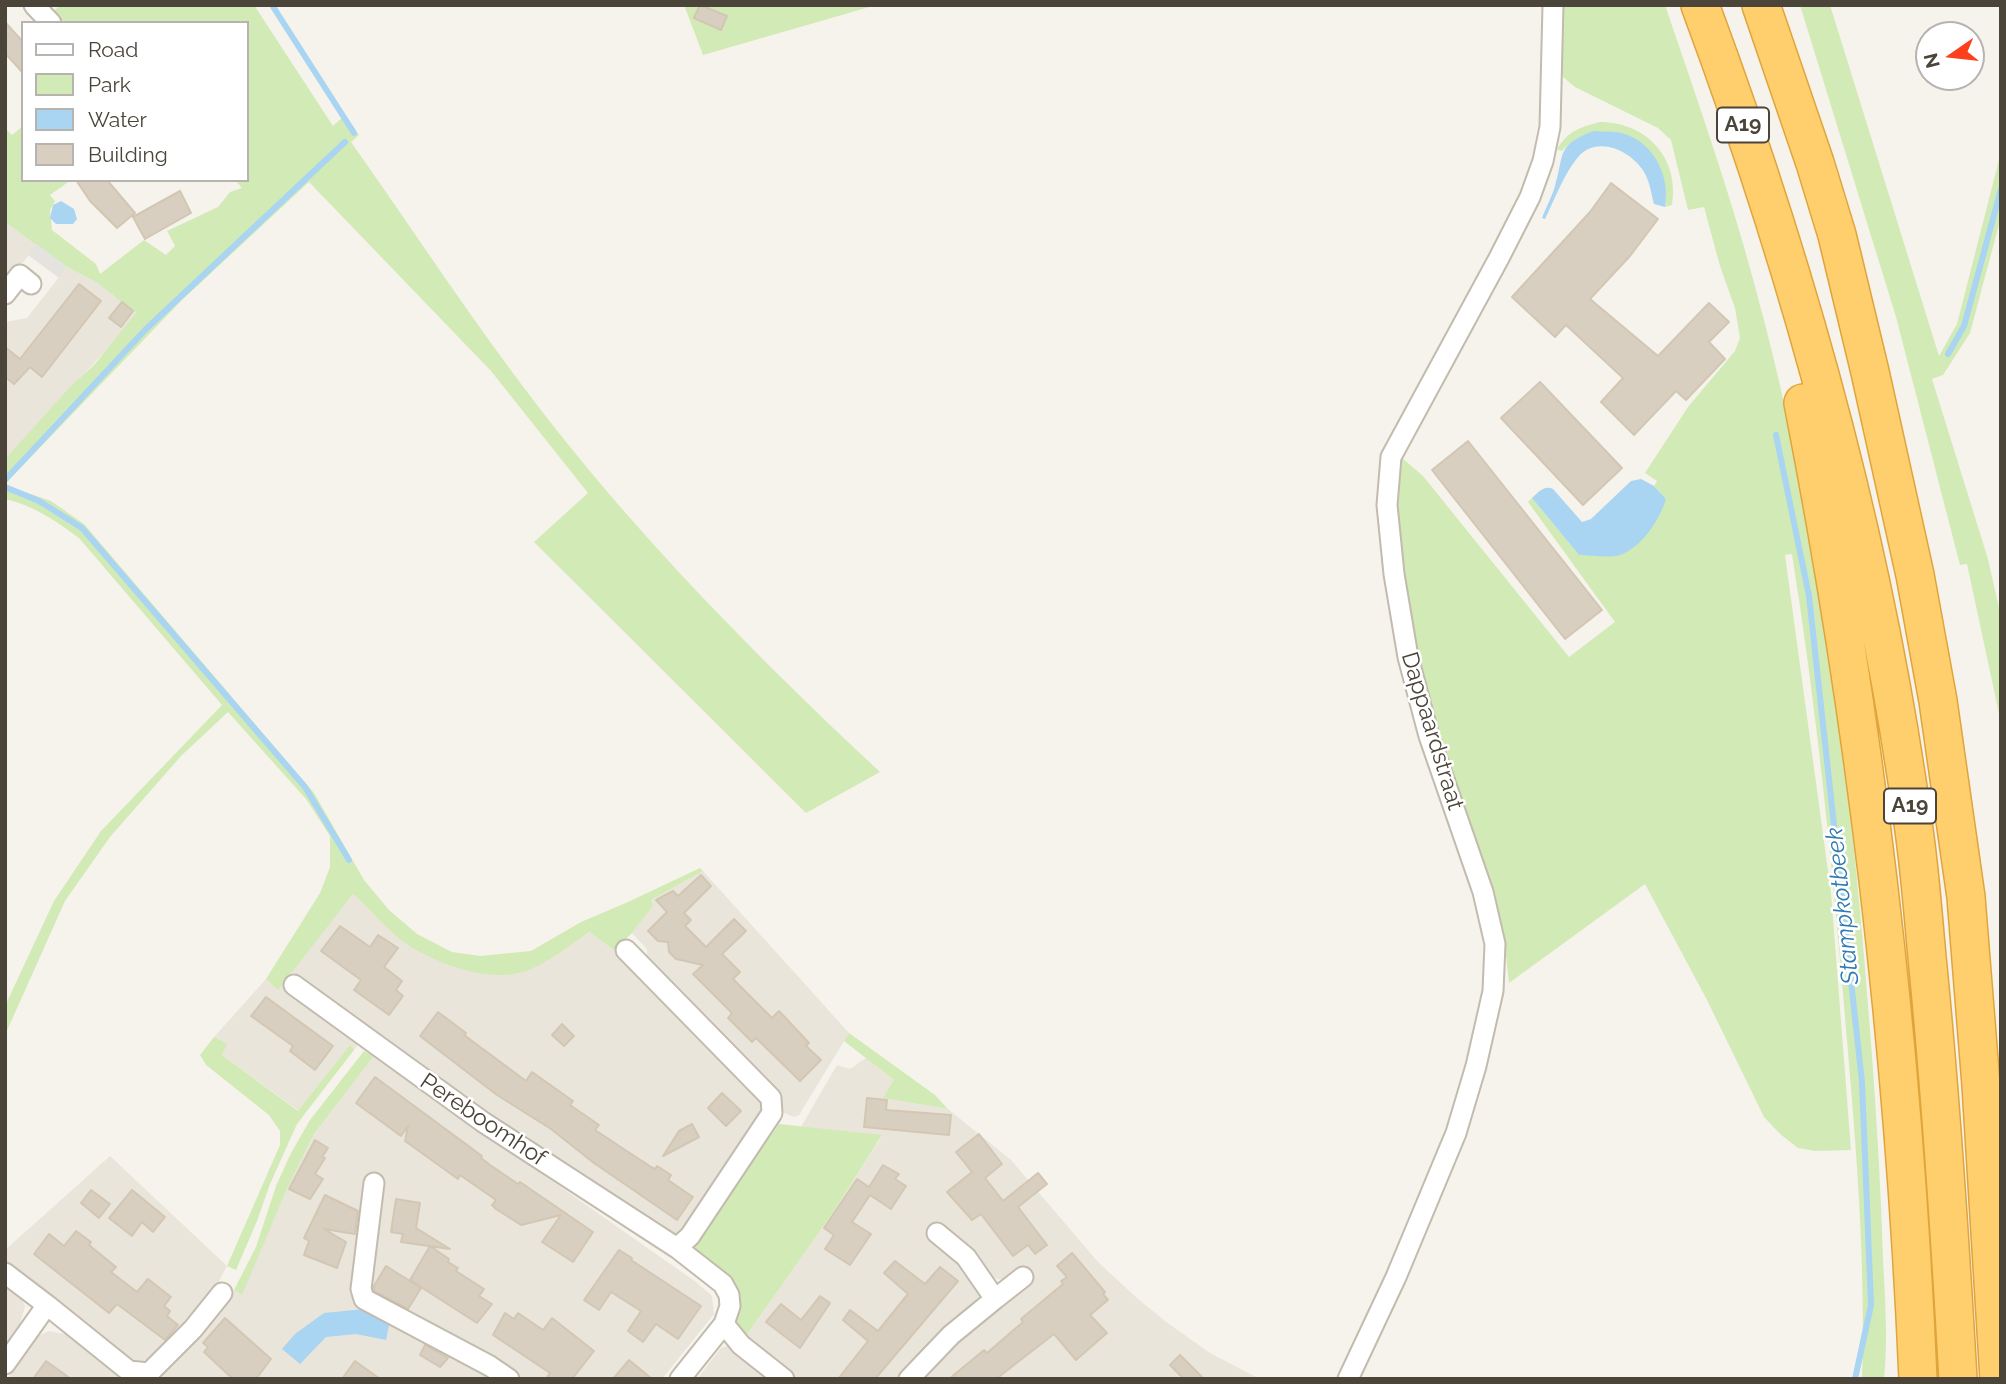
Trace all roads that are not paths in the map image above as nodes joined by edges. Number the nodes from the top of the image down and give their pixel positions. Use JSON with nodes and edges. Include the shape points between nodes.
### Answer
{"nodes":[{"id":1,"x":34,"y":5,"type":"edge"},
{"id":2,"x":1553,"y":5,"type":"edge"},
{"id":3,"x":1700,"y":5,"type":"edge"},
{"id":4,"x":1761,"y":5,"type":"edge"},
{"id":5,"x":49,"y":21,"type":"edge"},
{"id":6,"x":1781,"y":246,"type":"junction"},
{"id":7,"x":32,"y":284,"type":"dead end"},
{"id":8,"x":5,"y":295,"type":"edge"},
{"id":9,"x":626,"y":950,"type":"dead end"},
{"id":10,"x":294,"y":985,"type":"dead end"},
{"id":11,"x":374,"y":1183,"type":"dead end"},
{"id":12,"x":937,"y":1233,"type":"dead end"},
{"id":13,"x":677,"y":1248,"type":"junction"},
{"id":14,"x":5,"y":1273,"type":"edge"},
{"id":15,"x":1023,"y":1277,"type":"dead end"},
{"id":16,"x":222,"y":1293,"type":"dead end"},
{"id":17,"x":995,"y":1299,"type":"junction"},
{"id":18,"x":1914,"y":1302,"type":"junction"},
{"id":19,"x":47,"y":1305,"type":"junction"},
{"id":20,"x":724,"y":1324,"type":"junction"},
{"id":21,"x":5,"y":1364,"type":"edge"},
{"id":22,"x":509,"y":1379,"type":"edge"},
{"id":23,"x":680,"y":1379,"type":"edge"},
{"id":24,"x":784,"y":1379,"type":"edge"},
{"id":25,"x":909,"y":1379,"type":"edge"},
{"id":26,"x":1348,"y":1379,"type":"edge"},
{"id":27,"x":1900,"y":1379,"type":"edge"},
{"id":28,"x":1917,"y":1379,"type":"edge"},
{"id":29,"x":1958,"y":1379,"type":"edge"},
{"id":30,"x":1999,"y":1379,"type":"edge"}],
"edges":[{"from":1,"to":5,"type":"street"},
{"from":2,"to":26,"type":"street","name":"Dappaardstraat","via":[[1550,127],[1543,161],[1499,258],[1391,457],[1387,505],[1408,657],[1429,736],[1483,891],[1495,944],[1493,991],[1456,1133]]},
{"from":3,"to":6,"type":"highway","number":"A19"},
{"from":4,"to":30,"type":"highway","number":"A19","via":[[1837,235],[1915,575],[1936,689],[1966,897]]},
{"from":6,"to":18,"type":"highway","via":[[1877,875],[1905,1146]]},
{"from":6,"to":29,"type":"highway","number":"A19","via":[[1805,321],[1874,591],[1912,818],[1941,1102]]},
{"from":7,"to":8,"type":"street","via":[[20,275]]},
{"from":9,"to":13,"type":"street","via":[[771,1098],[772,1113],[690,1236]]},
{"from":10,"to":13,"type":"street","name":"Pereboomhof","via":[[483,1122]]},
{"from":11,"to":22,"type":"street","via":[[361,1289],[364,1299]]},
{"from":12,"to":17,"type":"street","via":[[966,1257]]},
{"from":13,"to":20,"type":"street","name":"Pereboomhof","via":[[723,1284],[730,1306]]},
{"from":14,"to":19,"type":"street"},
{"from":15,"to":17,"type":"street"},
{"from":16,"to":19,"type":"street","via":[[149,1373],[130,1371]]},
{"from":17,"to":25,"type":"street","via":[[951,1335]]},
{"from":18,"to":27,"type":"highway"},
{"from":18,"to":28,"type":"highway"},
{"from":19,"to":21,"type":"street"},
{"from":20,"to":23,"type":"street"},
{"from":20,"to":24,"type":"street","via":[[741,1345]]}]}
